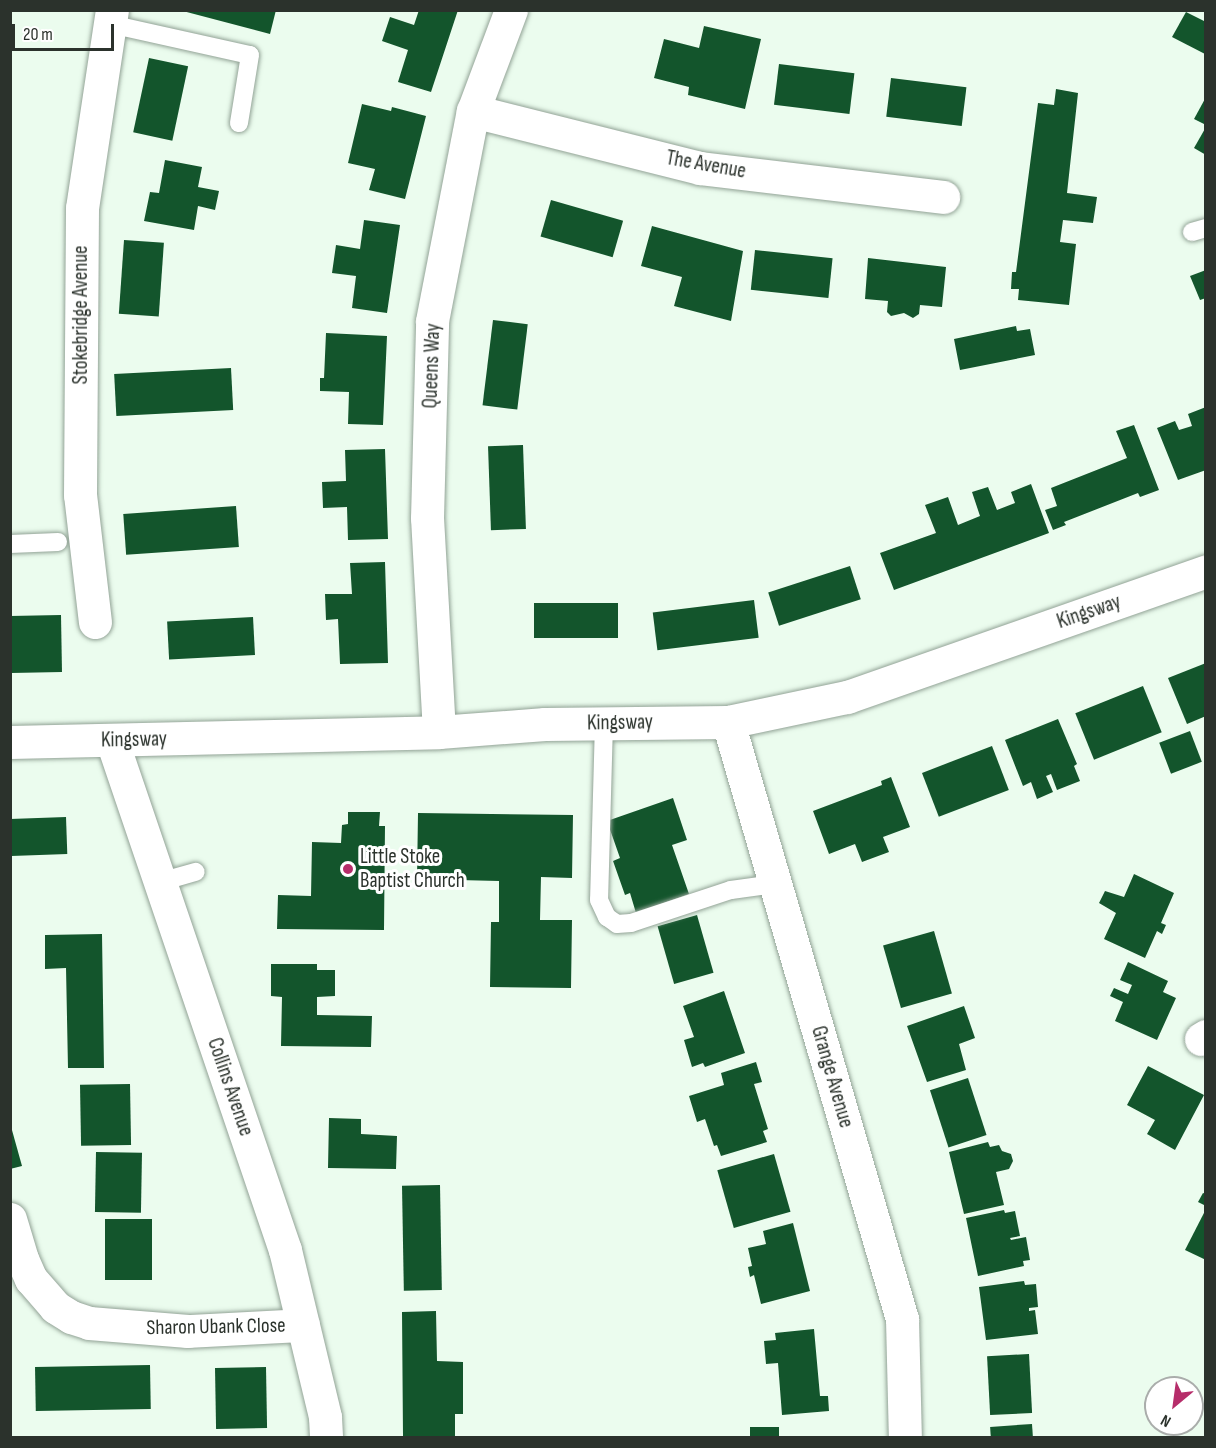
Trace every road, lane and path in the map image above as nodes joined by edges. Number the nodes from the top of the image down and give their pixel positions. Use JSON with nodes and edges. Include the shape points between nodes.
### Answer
{"nodes":[{"id":1,"x":511,"y":10,"type":"edge"},
{"id":2,"x":111,"y":17,"type":"edge"},
{"id":3,"x":473,"y":111,"type":"junction"},
{"id":4,"x":239,"y":123,"type":"dead end"},
{"id":5,"x":943,"y":197,"type":"dead end"},
{"id":6,"x":58,"y":542,"type":"dead end"},
{"id":7,"x":10,"y":544,"type":"edge"},
{"id":8,"x":1206,"y":571,"type":"edge"},
{"id":9,"x":95,"y":622,"type":"dead end"},
{"id":10,"x":728,"y":722,"type":"junction"},
{"id":11,"x":604,"y":723,"type":"junction"},
{"id":12,"x":439,"y":732,"type":"junction"},
{"id":13,"x":112,"y":741,"type":"junction"},
{"id":14,"x":10,"y":742,"type":"edge"},
{"id":15,"x":196,"y":872,"type":"dead end"},
{"id":16,"x":160,"y":882,"type":"junction"},
{"id":17,"x":775,"y":884,"type":"junction"},
{"id":18,"x":10,"y":1219,"type":"edge"},
{"id":19,"x":303,"y":1325,"type":"junction"},
{"id":20,"x":326,"y":1437,"type":"edge"},
{"id":21,"x":905,"y":1437,"type":"edge"}],
"edges":[{"from":1,"to":3,"type":"street","name":"Queens Way"},
{"from":2,"to":4,"type":"lane","via":[[250,55]]},
{"from":2,"to":9,"type":"street","name":"Stokebridge Avenue","via":[[82,208],[80,495]]},
{"from":3,"to":5,"type":"street","name":"The Avenue","via":[[700,168]]},
{"from":3,"to":12,"type":"street","name":"Queens Way","via":[[432,321],[427,518]]},
{"from":6,"to":7,"type":"lane"},
{"from":8,"to":10,"type":"street","name":"Kingsway","via":[[847,698]]},
{"from":10,"to":11,"type":"street","name":"Kingsway"},
{"from":10,"to":17,"type":"street","name":"Grange Avenue"},
{"from":11,"to":12,"type":"street","name":"Kingsway"},
{"from":11,"to":17,"type":"lane","via":[[599,900],[607,917],[617,924],[632,923],[731,890]]},
{"from":12,"to":13,"type":"street","name":"Kingsway"},
{"from":13,"to":14,"type":"street","name":"Kingsway"},
{"from":13,"to":16,"type":"street","name":"Collins Avenue"},
{"from":15,"to":16,"type":"lane"},
{"from":16,"to":19,"type":"street","name":"Collins Avenue","via":[[285,1250]]},
{"from":17,"to":21,"type":"street","name":"Grange Avenue","via":[[902,1319]]},
{"from":18,"to":19,"type":"street","name":"Sharon Ubank Close","via":[[31,1279],[41,1294],[71,1317],[89,1323],[188,1331]]},
{"from":19,"to":20,"type":"street","name":"Collins Avenue","via":[[325,1417]]}]}
